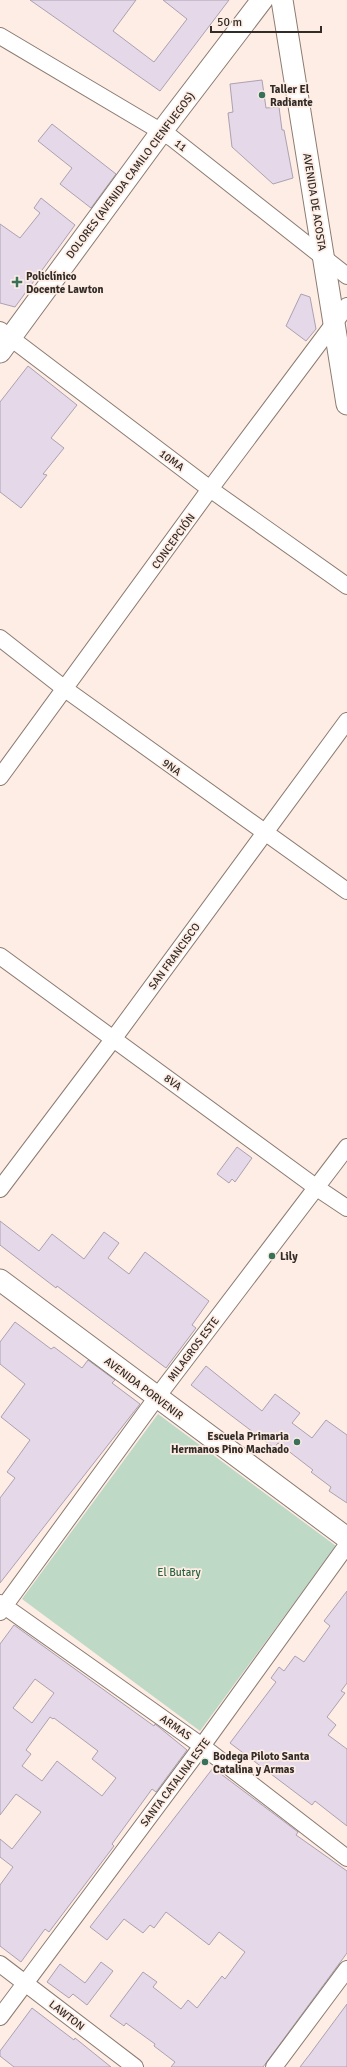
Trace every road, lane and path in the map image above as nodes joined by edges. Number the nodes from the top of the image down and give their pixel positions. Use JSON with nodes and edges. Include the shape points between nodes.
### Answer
{"nodes":[{"id":1,"x":262,"y":0,"type":"edge"},
{"id":2,"x":282,"y":0,"type":"edge"},
{"id":3,"x":0,"y":36,"type":"edge"},
{"id":4,"x":162,"y":131,"type":"junction"},
{"id":5,"x":324,"y":259,"type":"junction"},
{"id":6,"x":347,"y":276,"type":"edge"},
{"id":7,"x":347,"y":306,"type":"edge"},
{"id":8,"x":334,"y":322,"type":"junction"},
{"id":9,"x":4,"y":340,"type":"edge"},
{"id":10,"x":347,"y":404,"type":"edge"},
{"id":11,"x":210,"y":489,"type":"junction"},
{"id":12,"x":347,"y":586,"type":"edge"},
{"id":13,"x":0,"y":638,"type":"edge"},
{"id":14,"x":65,"y":689,"type":"junction"},
{"id":15,"x":347,"y":721,"type":"edge"},
{"id":16,"x":0,"y":777,"type":"edge"},
{"id":17,"x":264,"y":833,"type":"junction"},
{"id":18,"x":347,"y":891,"type":"edge"},
{"id":19,"x":0,"y":956,"type":"edge"},
{"id":20,"x":114,"y":1038,"type":"junction"},
{"id":21,"x":347,"y":1147,"type":"edge"},
{"id":22,"x":317,"y":1188,"type":"junction"},
{"id":23,"x":0,"y":1189,"type":"edge"},
{"id":24,"x":347,"y":1208,"type":"edge"},
{"id":25,"x":0,"y":1280,"type":"edge"},
{"id":26,"x":157,"y":1397,"type":"junction"},
{"id":27,"x":347,"y":1538,"type":"edge"},
{"id":28,"x":347,"y":1545,"type":"edge"},
{"id":29,"x":1,"y":1607,"type":"edge"},
{"id":30,"x":202,"y":1746,"type":"junction"},
{"id":31,"x":347,"y":1858,"type":"edge"},
{"id":32,"x":0,"y":1964,"type":"edge"},
{"id":33,"x":347,"y":1969,"type":"edge"},
{"id":34,"x":26,"y":1983,"type":"junction"},
{"id":35,"x":0,"y":2017,"type":"edge"},
{"id":36,"x":135,"y":2067,"type":"edge"},
{"id":37,"x":274,"y":2067,"type":"edge"}],
"edges":[{"from":1,"to":4,"type":"main road","name":"DOLORES (AVENIDA CAMILO CIENFUEGOS)"},
{"from":2,"to":5,"type":"main road","name":"AVENIDA DE ACOSTA"},
{"from":3,"to":4,"type":"street","name":"11"},
{"from":4,"to":5,"type":"street","name":"11"},
{"from":4,"to":9,"type":"main road","name":"DOLORES (AVENIDA CAMILO CIENFUEGOS)"},
{"from":5,"to":6,"type":"street","name":"11"},
{"from":5,"to":8,"type":"main road","name":"AVENIDA DE ACOSTA"},
{"from":7,"to":8,"type":"street","name":"CONCEPCIÓN"},
{"from":8,"to":10,"type":"main road","name":"AVENIDA DE ACOSTA"},
{"from":8,"to":11,"type":"street","name":"CONCEPCIÓN"},
{"from":9,"to":11,"type":"street","name":"10MA"},
{"from":11,"to":12,"type":"street","name":"10MA"},
{"from":11,"to":14,"type":"street","name":"CONCEPCIÓN"},
{"from":13,"to":14,"type":"street","name":"9NA"},
{"from":14,"to":16,"type":"street","name":"CONCEPCIÓN"},
{"from":14,"to":17,"type":"street","name":"9NA"},
{"from":15,"to":17,"type":"street","name":"SAN FRANCISCO"},
{"from":17,"to":18,"type":"street","name":"9NA"},
{"from":17,"to":20,"type":"street","name":"SAN FRANCISCO"},
{"from":19,"to":20,"type":"street","name":"8VA"},
{"from":20,"to":22,"type":"street","name":"8VA"},
{"from":20,"to":23,"type":"street","name":"SAN FRANCISCO"},
{"from":21,"to":22,"type":"street","name":"MILAGROS ESTE"},
{"from":22,"to":24,"type":"street","name":"8VA"},
{"from":22,"to":26,"type":"street","name":"MILAGROS ESTE"},
{"from":25,"to":26,"type":"main road","name":"AVENIDA PORVENIR"},
{"from":26,"to":27,"type":"main road","name":"AVENIDA PORVENIR"},
{"from":26,"to":29,"type":"street","name":"MILAGROS ESTE"},
{"from":28,"to":30,"type":"street","name":"SANTA CATALINA ESTE"},
{"from":29,"to":30,"type":"street","name":"ARMAS"},
{"from":30,"to":31,"type":"street","name":"ARMAS"},
{"from":30,"to":34,"type":"street","name":"SANTA CATALINA ESTE"},
{"from":32,"to":34,"type":"street","name":"LAWTON"},
{"from":33,"to":37,"type":"street"},
{"from":34,"to":35,"type":"street","name":"SANTA CATALINA ESTE"},
{"from":34,"to":36,"type":"street","name":"LAWTON"}]}
